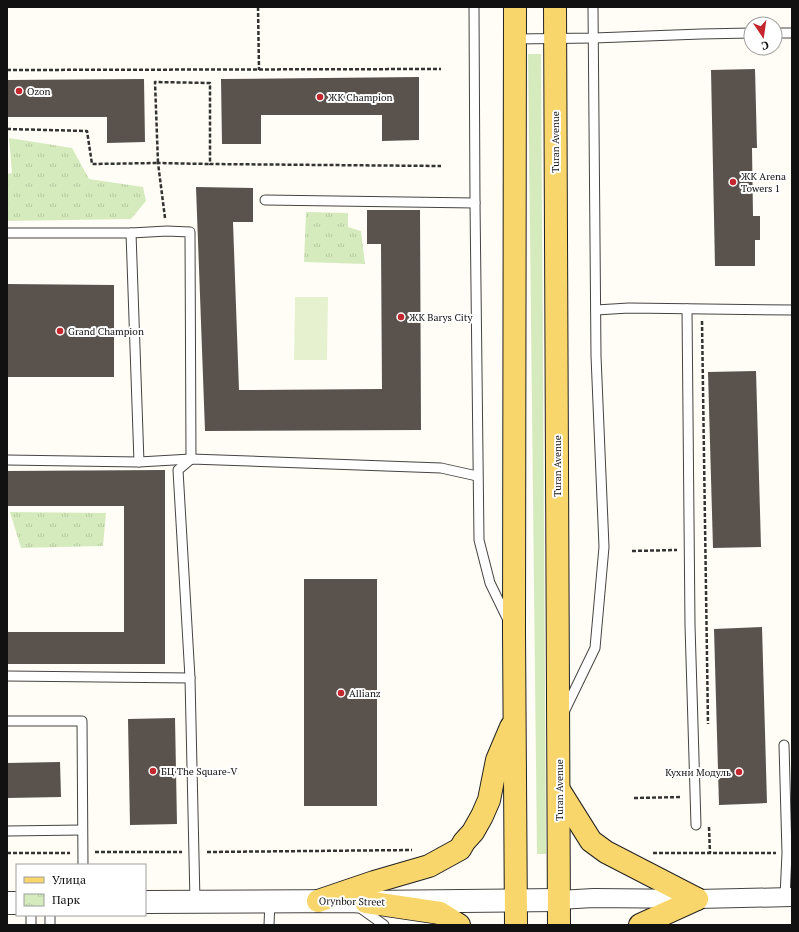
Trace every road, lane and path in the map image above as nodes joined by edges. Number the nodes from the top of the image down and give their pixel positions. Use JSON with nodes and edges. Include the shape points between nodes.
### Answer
{"nodes":[{"id":1,"x":258,"y":7,"type":"edge"},
{"id":2,"x":474,"y":7,"type":"edge"},
{"id":3,"x":515,"y":7,"type":"edge"},
{"id":4,"x":555,"y":7,"type":"edge"},
{"id":5,"x":593,"y":7,"type":"edge"},
{"id":6,"x":743,"y":33,"type":"edge"},
{"id":7,"x":555,"y":38,"type":"junction"},
{"id":8,"x":594,"y":38,"type":"junction"},
{"id":9,"x":515,"y":39,"type":"junction"},
{"id":10,"x":441,"y":69,"type":"dead end"},
{"id":11,"x":7,"y":70,"type":"edge"},
{"id":12,"x":259,"y":70,"type":"junction"},
{"id":13,"x":7,"y":129,"type":"edge"},
{"id":14,"x":158,"y":163,"type":"junction"},
{"id":15,"x":210,"y":164,"type":"junction"},
{"id":16,"x":441,"y":166,"type":"dead end"},
{"id":17,"x":265,"y":200,"type":"dead end"},
{"id":18,"x":475,"y":203,"type":"junction"},
{"id":19,"x":167,"y":231,"type":"junction"},
{"id":20,"x":7,"y":233,"type":"edge"},
{"id":21,"x":131,"y":233,"type":"junction"},
{"id":22,"x":687,"y":309,"type":"junction"},
{"id":23,"x":702,"y":309,"type":"junction"},
{"id":24,"x":596,"y":310,"type":"junction"},
{"id":25,"x":792,"y":310,"type":"edge"},
{"id":26,"x":191,"y":459,"type":"junction"},
{"id":27,"x":7,"y":460,"type":"edge"},
{"id":28,"x":139,"y":462,"type":"junction"},
{"id":29,"x":477,"y":476,"type":"junction"},
{"id":30,"x":689,"y":549,"type":"junction"},
{"id":31,"x":632,"y":551,"type":"dead end"},
{"id":32,"x":514,"y":632,"type":"junction"},
{"id":33,"x":7,"y":676,"type":"edge"},
{"id":34,"x":190,"y":678,"type":"junction"},
{"id":35,"x":515,"y":719,"type":"junction"},
{"id":36,"x":7,"y":721,"type":"edge"},
{"id":37,"x":558,"y":724,"type":"junction"},
{"id":38,"x":708,"y":725,"type":"dead end"},
{"id":39,"x":784,"y":745,"type":"dead end"},
{"id":40,"x":559,"y":790,"type":"junction"},
{"id":41,"x":695,"y":797,"type":"junction"},
{"id":42,"x":634,"y":798,"type":"dead end"},
{"id":43,"x":696,"y":824,"type":"dead end"},
{"id":44,"x":709,"y":825,"type":"dead end"},
{"id":45,"x":82,"y":830,"type":"junction"},
{"id":46,"x":7,"y":831,"type":"edge"},
{"id":47,"x":417,"y":850,"type":"dead end"},
{"id":48,"x":82,"y":852,"type":"junction"},
{"id":49,"x":193,"y":852,"type":"junction"},
{"id":50,"x":7,"y":853,"type":"edge"},
{"id":51,"x":647,"y":853,"type":"dead end"},
{"id":52,"x":710,"y":853,"type":"junction"},
{"id":53,"x":787,"y":853,"type":"junction"},
{"id":54,"x":82,"y":864,"type":"edge"},
{"id":55,"x":789,"y":897,"type":"edge"},
{"id":56,"x":698,"y":899,"type":"junction"},
{"id":57,"x":516,"y":900,"type":"junction"},
{"id":58,"x":558,"y":900,"type":"junction"},
{"id":59,"x":194,"y":901,"type":"junction"},
{"id":60,"x":270,"y":901,"type":"junction"},
{"id":61,"x":318,"y":901,"type":"junction"},
{"id":62,"x":146,"y":902,"type":"edge"},
{"id":63,"x":358,"y":902,"type":"junction"},
{"id":64,"x":269,"y":925,"type":"edge"},
{"id":65,"x":384,"y":925,"type":"edge"},
{"id":66,"x":459,"y":925,"type":"edge"},
{"id":67,"x":516,"y":925,"type":"edge"},
{"id":68,"x":559,"y":925,"type":"edge"},
{"id":69,"x":640,"y":925,"type":"edge"}],
"edges":[{"from":1,"to":12,"type":"path"},
{"from":2,"to":18,"type":"lane"},
{"from":3,"to":9,"type":"main road"},
{"from":4,"to":7,"type":"main road","name":"Turan Avenue"},
{"from":5,"to":8,"type":"lane"},
{"from":6,"to":8,"type":"lane"},
{"from":7,"to":8,"type":"lane"},
{"from":7,"to":9,"type":"lane"},
{"from":7,"to":37,"type":"main road","name":"Turan Avenue"},
{"from":8,"to":24,"type":"lane"},
{"from":9,"to":32,"type":"main road"},
{"from":10,"to":12,"type":"path"},
{"from":11,"to":12,"type":"path"},
{"from":13,"to":14,"type":"path","via":[[87,131],[92,164]]},
{"from":14,"to":15,"type":"path"},
{"from":14,"to":15,"type":"path","via":[[155,82],[210,83]]},
{"from":14,"to":19,"type":"path"},
{"from":15,"to":16,"type":"path"},
{"from":17,"to":18,"type":"lane"},
{"from":18,"to":29,"type":"lane"},
{"from":19,"to":21,"type":"lane"},
{"from":19,"to":26,"type":"lane","via":[[190,232]]},
{"from":20,"to":21,"type":"lane"},
{"from":21,"to":28,"type":"lane"},
{"from":22,"to":23,"type":"lane"},
{"from":22,"to":24,"type":"lane"},
{"from":22,"to":30,"type":"lane"},
{"from":23,"to":25,"type":"lane"},
{"from":23,"to":38,"type":"path"},
{"from":24,"to":37,"type":"lane","via":[[604,547],[595,648]]},
{"from":26,"to":28,"type":"lane"},
{"from":26,"to":29,"type":"lane","via":[[441,468]]},
{"from":26,"to":34,"type":"lane","via":[[178,470]]},
{"from":27,"to":28,"type":"lane"},
{"from":29,"to":32,"type":"lane","via":[[479,540],[490,583]]},
{"from":30,"to":31,"type":"path"},
{"from":30,"to":41,"type":"lane"},
{"from":32,"to":35,"type":"main road"},
{"from":33,"to":34,"type":"lane"},
{"from":34,"to":49,"type":"lane"},
{"from":35,"to":57,"type":"main road"},
{"from":35,"to":61,"type":"main road","via":[[497,760],[489,800],[473,832],[460,849],[429,866]]},
{"from":36,"to":45,"type":"lane","via":[[82,721]]},
{"from":37,"to":40,"type":"main road","name":"Turan Avenue"},
{"from":39,"to":53,"type":"lane"},
{"from":40,"to":56,"type":"main road","via":[[590,841],[606,852]]},
{"from":40,"to":58,"type":"main road","name":"Turan Avenue"},
{"from":41,"to":42,"type":"path"},
{"from":41,"to":43,"type":"lane"},
{"from":44,"to":52,"type":"path"},
{"from":45,"to":46,"type":"lane"},
{"from":45,"to":48,"type":"lane"},
{"from":47,"to":49,"type":"path"},
{"from":48,"to":49,"type":"path"},
{"from":48,"to":50,"type":"path"},
{"from":48,"to":54,"type":"lane"},
{"from":49,"to":59,"type":"lane"},
{"from":51,"to":52,"type":"path"},
{"from":52,"to":53,"type":"path"},
{"from":53,"to":55,"type":"lane"},
{"from":55,"to":56,"type":"street"},
{"from":56,"to":58,"type":"street"},
{"from":56,"to":69,"type":"main road"},
{"from":57,"to":58,"type":"street","name":"Orynbor Street"},
{"from":57,"to":63,"type":"street","name":"Orynbor Street"},
{"from":57,"to":67,"type":"main road"},
{"from":58,"to":68,"type":"main road","name":"Turan Avenue"},
{"from":59,"to":60,"type":"street","name":"Orynbor Street"},
{"from":59,"to":62,"type":"street","name":"Orynbor Street"},
{"from":60,"to":61,"type":"street","name":"Orynbor Street"},
{"from":60,"to":64,"type":"lane"},
{"from":61,"to":63,"type":"street","name":"Orynbor Street"},
{"from":63,"to":65,"type":"lane"},
{"from":63,"to":66,"type":"main road","via":[[440,913]]}]}
